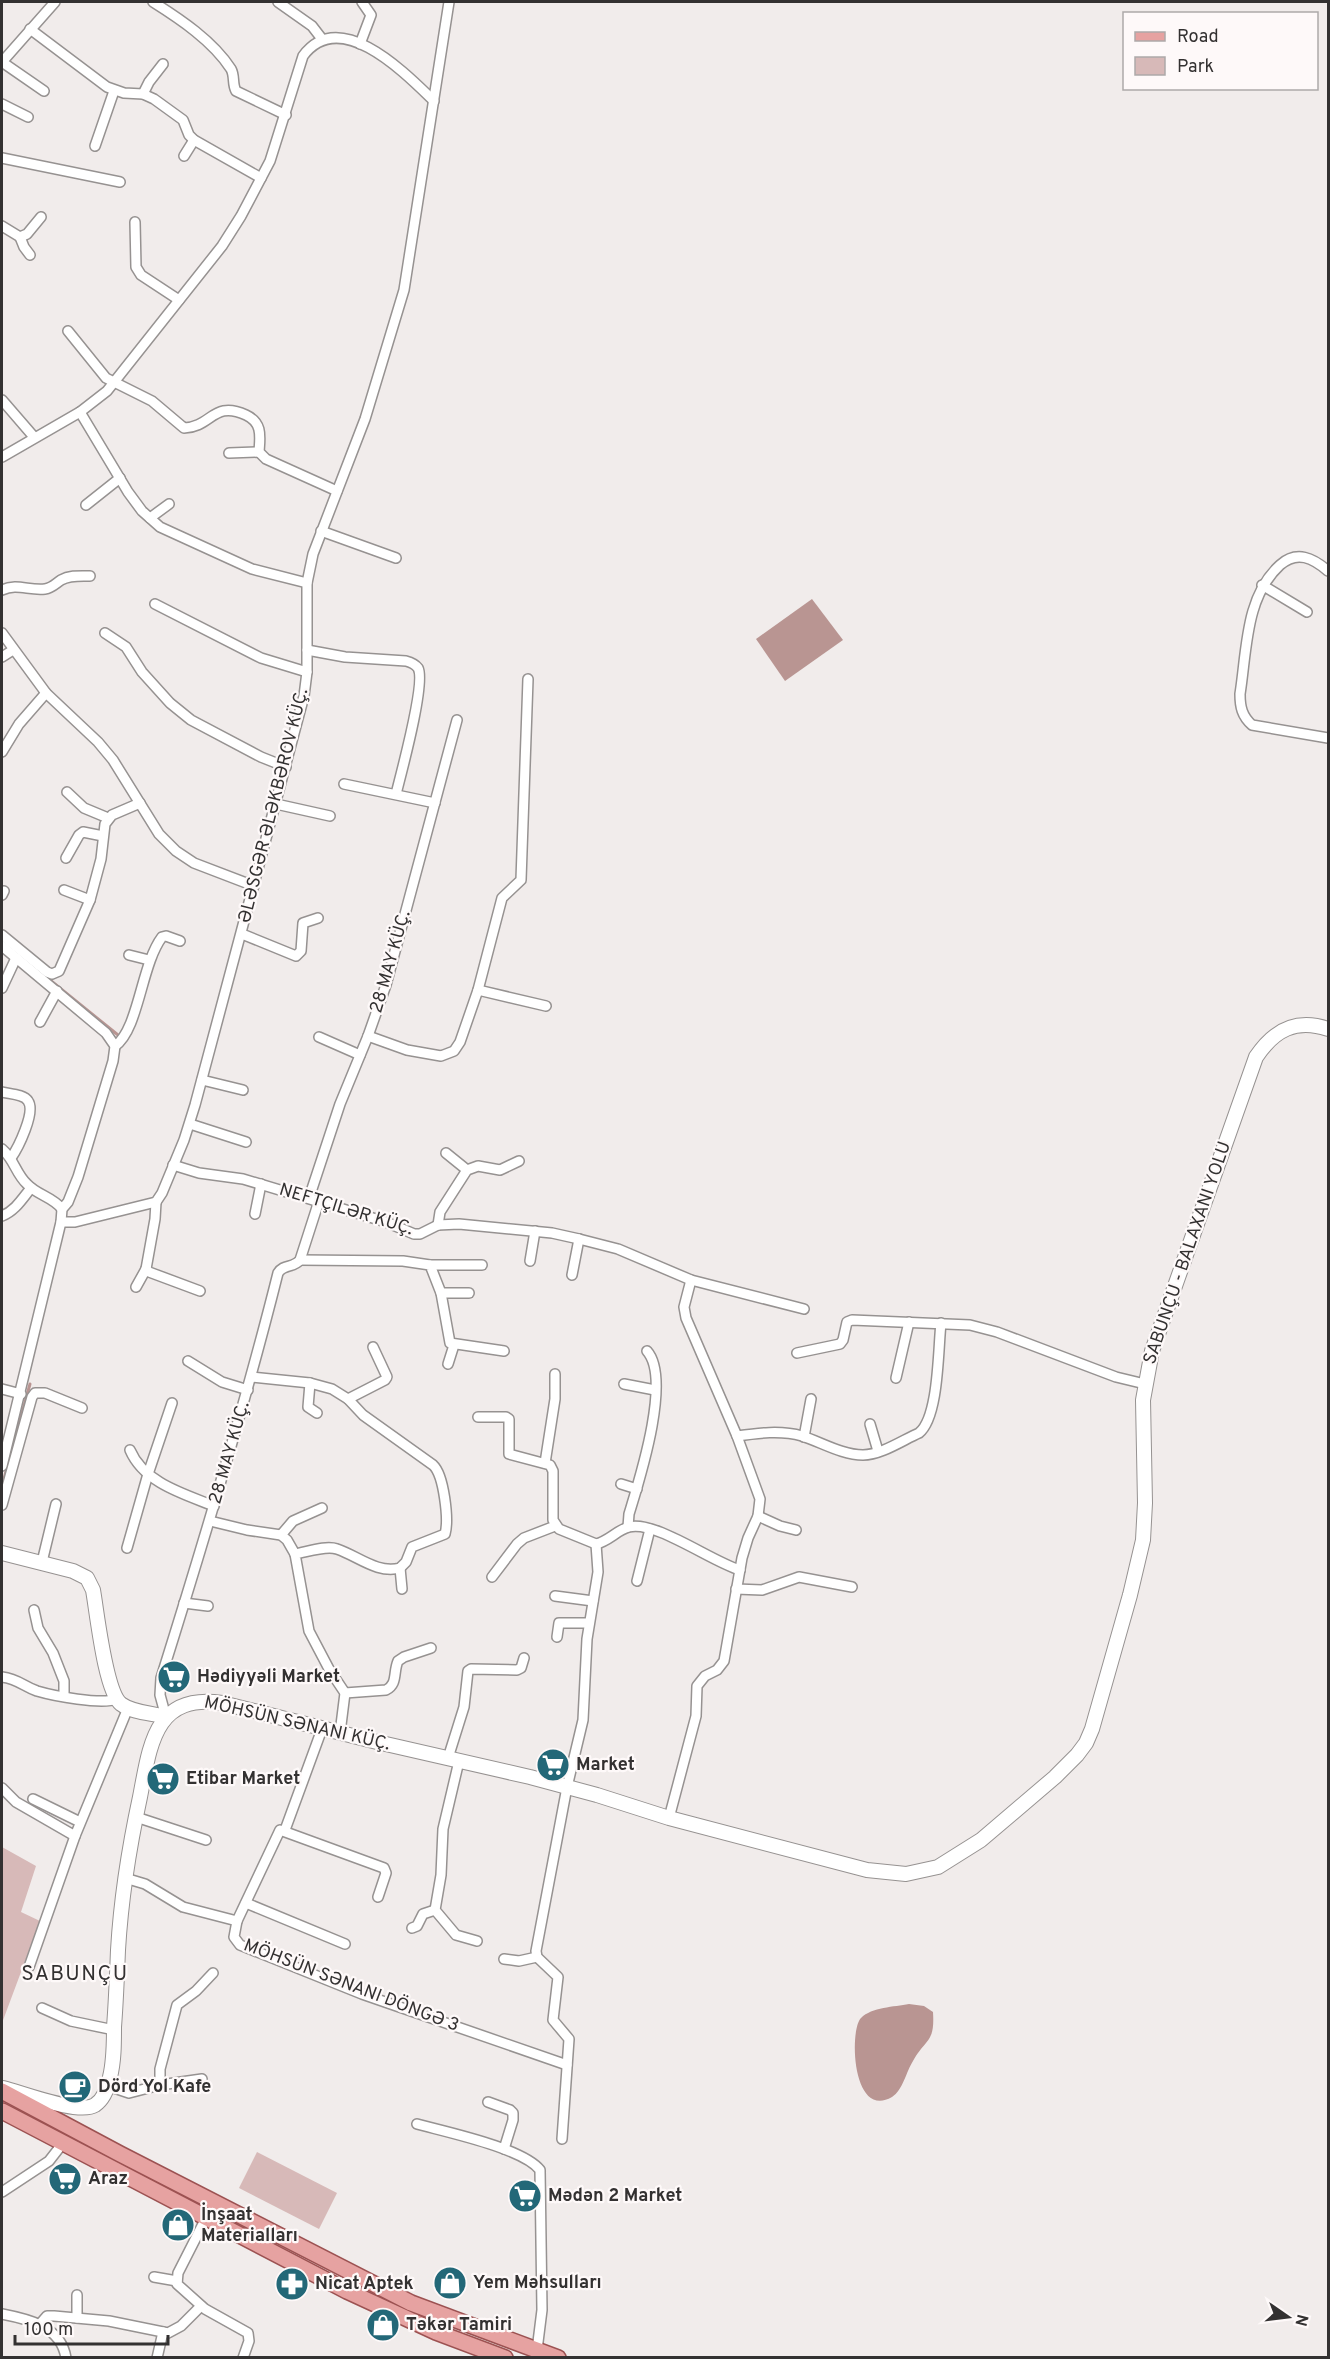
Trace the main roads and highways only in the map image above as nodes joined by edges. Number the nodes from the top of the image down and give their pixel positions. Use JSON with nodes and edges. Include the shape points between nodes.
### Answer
{"nodes":[{"id":1,"x":2,"y":2089,"type":"edge"},
{"id":2,"x":2,"y":2111,"type":"edge"},
{"id":3,"x":536,"y":2354,"type":"edge"},
{"id":4,"x":505,"y":2358,"type":"edge"},
{"id":5,"x":558,"y":2358,"type":"edge"}],
"edges":[{"from":1,"to":3,"type":"main road","via":[[339,2268],[411,2303]]},
{"from":2,"to":4,"type":"main road","via":[[368,2302]]},
{"from":3,"to":5,"type":"main road"}]}
